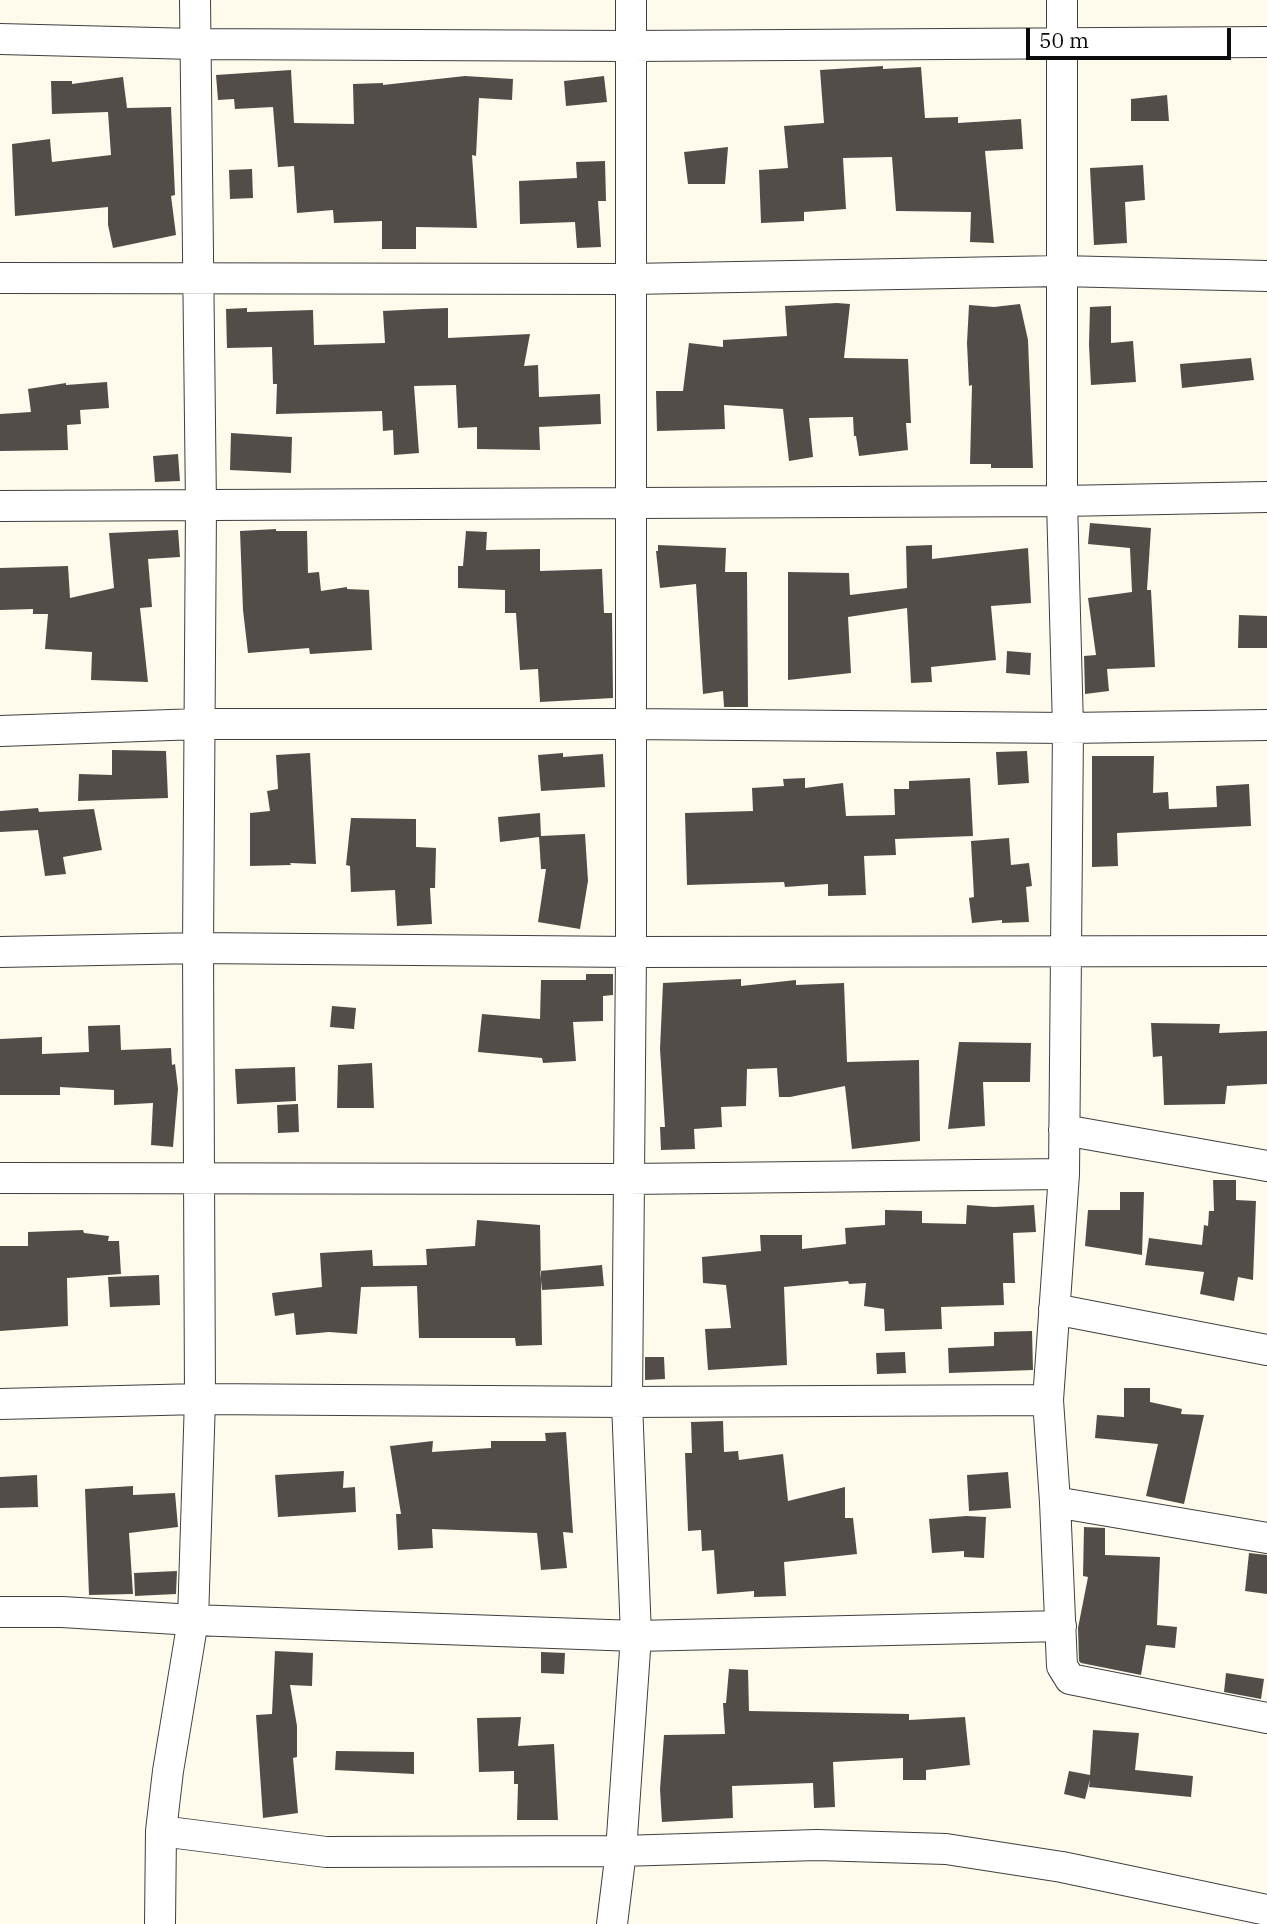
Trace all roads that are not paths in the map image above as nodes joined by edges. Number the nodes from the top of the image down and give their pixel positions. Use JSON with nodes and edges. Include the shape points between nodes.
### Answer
{"nodes":[{"id":1,"x":195,"y":0,"type":"edge"},
{"id":2,"x":631,"y":0,"type":"edge"},
{"id":3,"x":1062,"y":0,"type":"edge"},
{"id":4,"x":0,"y":39,"type":"edge"},
{"id":5,"x":1267,"y":42,"type":"edge"},
{"id":6,"x":194,"y":44,"type":"junction"},
{"id":7,"x":1062,"y":44,"type":"junction"},
{"id":8,"x":631,"y":46,"type":"junction"},
{"id":9,"x":1060,"y":271,"type":"junction"},
{"id":10,"x":1267,"y":276,"type":"edge"},
{"id":11,"x":0,"y":278,"type":"edge"},
{"id":12,"x":197,"y":278,"type":"junction"},
{"id":13,"x":630,"y":279,"type":"junction"},
{"id":14,"x":1267,"y":497,"type":"edge"},
{"id":15,"x":630,"y":502,"type":"junction"},
{"id":16,"x":1062,"y":502,"type":"junction"},
{"id":17,"x":0,"y":506,"type":"edge"},
{"id":18,"x":201,"y":506,"type":"junction"},
{"id":19,"x":200,"y":724,"type":"junction"},
{"id":20,"x":630,"y":724,"type":"junction"},
{"id":21,"x":1267,"y":725,"type":"edge"},
{"id":22,"x":1068,"y":728,"type":"junction"},
{"id":23,"x":0,"y":731,"type":"edge"},
{"id":24,"x":198,"y":948,"type":"junction"},
{"id":25,"x":0,"y":951,"type":"edge"},
{"id":26,"x":1065,"y":951,"type":"junction"},
{"id":27,"x":1267,"y":951,"type":"edge"},
{"id":28,"x":631,"y":952,"type":"junction"},
{"id":29,"x":1064,"y":1130,"type":"junction"},
{"id":30,"x":1267,"y":1166,"type":"edge"},
{"id":31,"x":1064,"y":1174,"type":"junction"},
{"id":32,"x":0,"y":1178,"type":"edge"},
{"id":33,"x":628,"y":1179,"type":"junction"},
{"id":34,"x":199,"y":1180,"type":"junction"},
{"id":35,"x":1054,"y":1309,"type":"junction"},
{"id":36,"x":1267,"y":1350,"type":"edge"},
{"id":37,"x":200,"y":1399,"type":"junction"},
{"id":38,"x":1048,"y":1400,"type":"junction"},
{"id":39,"x":627,"y":1402,"type":"junction"},
{"id":40,"x":0,"y":1404,"type":"edge"},
{"id":41,"x":1055,"y":1502,"type":"junction"},
{"id":42,"x":1267,"y":1538,"type":"edge"},
{"id":43,"x":0,"y":1612,"type":"edge"},
{"id":44,"x":194,"y":1620,"type":"junction"},
{"id":45,"x":1060,"y":1626,"type":"junction"},
{"id":46,"x":636,"y":1636,"type":"junction"},
{"id":47,"x":1267,"y":1718,"type":"edge"},
{"id":48,"x":161,"y":1831,"type":"junction"},
{"id":49,"x":621,"y":1851,"type":"junction"},
{"id":50,"x":1267,"y":1910,"type":"edge"},
{"id":51,"x":160,"y":1924,"type":"edge"},
{"id":52,"x":612,"y":1924,"type":"edge"}],
"edges":[{"from":1,"to":6,"type":"street"},
{"from":2,"to":8,"type":"street"},
{"from":3,"to":7,"type":"street"},
{"from":4,"to":6,"type":"street"},
{"from":5,"to":7,"type":"street"},
{"from":6,"to":8,"type":"street"},
{"from":6,"to":12,"type":"street"},
{"from":7,"to":8,"type":"street"},
{"from":7,"to":9,"type":"street"},
{"from":8,"to":13,"type":"street"},
{"from":9,"to":10,"type":"street"},
{"from":9,"to":13,"type":"street"},
{"from":9,"to":16,"type":"street"},
{"from":11,"to":12,"type":"street"},
{"from":12,"to":13,"type":"street"},
{"from":12,"to":18,"type":"street"},
{"from":13,"to":15,"type":"street"},
{"from":14,"to":16,"type":"street"},
{"from":15,"to":16,"type":"street"},
{"from":15,"to":18,"type":"street"},
{"from":15,"to":20,"type":"street"},
{"from":16,"to":22,"type":"street"},
{"from":17,"to":18,"type":"street"},
{"from":18,"to":19,"type":"street"},
{"from":19,"to":20,"type":"street"},
{"from":19,"to":23,"type":"street"},
{"from":19,"to":24,"type":"street"},
{"from":20,"to":22,"type":"street"},
{"from":20,"to":28,"type":"street"},
{"from":21,"to":22,"type":"street"},
{"from":22,"to":26,"type":"street"},
{"from":24,"to":25,"type":"street"},
{"from":24,"to":28,"type":"street"},
{"from":24,"to":34,"type":"street"},
{"from":26,"to":27,"type":"street"},
{"from":26,"to":28,"type":"street"},
{"from":26,"to":29,"type":"street"},
{"from":28,"to":33,"type":"street"},
{"from":29,"to":30,"type":"street"},
{"from":29,"to":31,"type":"street"},
{"from":31,"to":33,"type":"street"},
{"from":31,"to":35,"type":"street"},
{"from":32,"to":34,"type":"street"},
{"from":33,"to":34,"type":"street"},
{"from":33,"to":39,"type":"street"},
{"from":34,"to":37,"type":"street"},
{"from":35,"to":36,"type":"street"},
{"from":35,"to":38,"type":"street"},
{"from":37,"to":39,"type":"street"},
{"from":37,"to":40,"type":"street"},
{"from":37,"to":44,"type":"street"},
{"from":38,"to":39,"type":"street"},
{"from":38,"to":41,"type":"street"},
{"from":39,"to":46,"type":"street"},
{"from":41,"to":42,"type":"street"},
{"from":41,"to":45,"type":"street"},
{"from":43,"to":44,"type":"street"},
{"from":44,"to":46,"type":"street"},
{"from":44,"to":48,"type":"street"},
{"from":45,"to":46,"type":"street"},
{"from":45,"to":47,"type":"street","via":[[1062,1666],[1070,1679]]},
{"from":46,"to":49,"type":"street"},
{"from":48,"to":49,"type":"street","via":[[326,1852]]},
{"from":48,"to":51,"type":"street"},
{"from":49,"to":50,"type":"street","via":[[817,1845],[946,1849],[1062,1867]]},
{"from":49,"to":52,"type":"street"}]}
